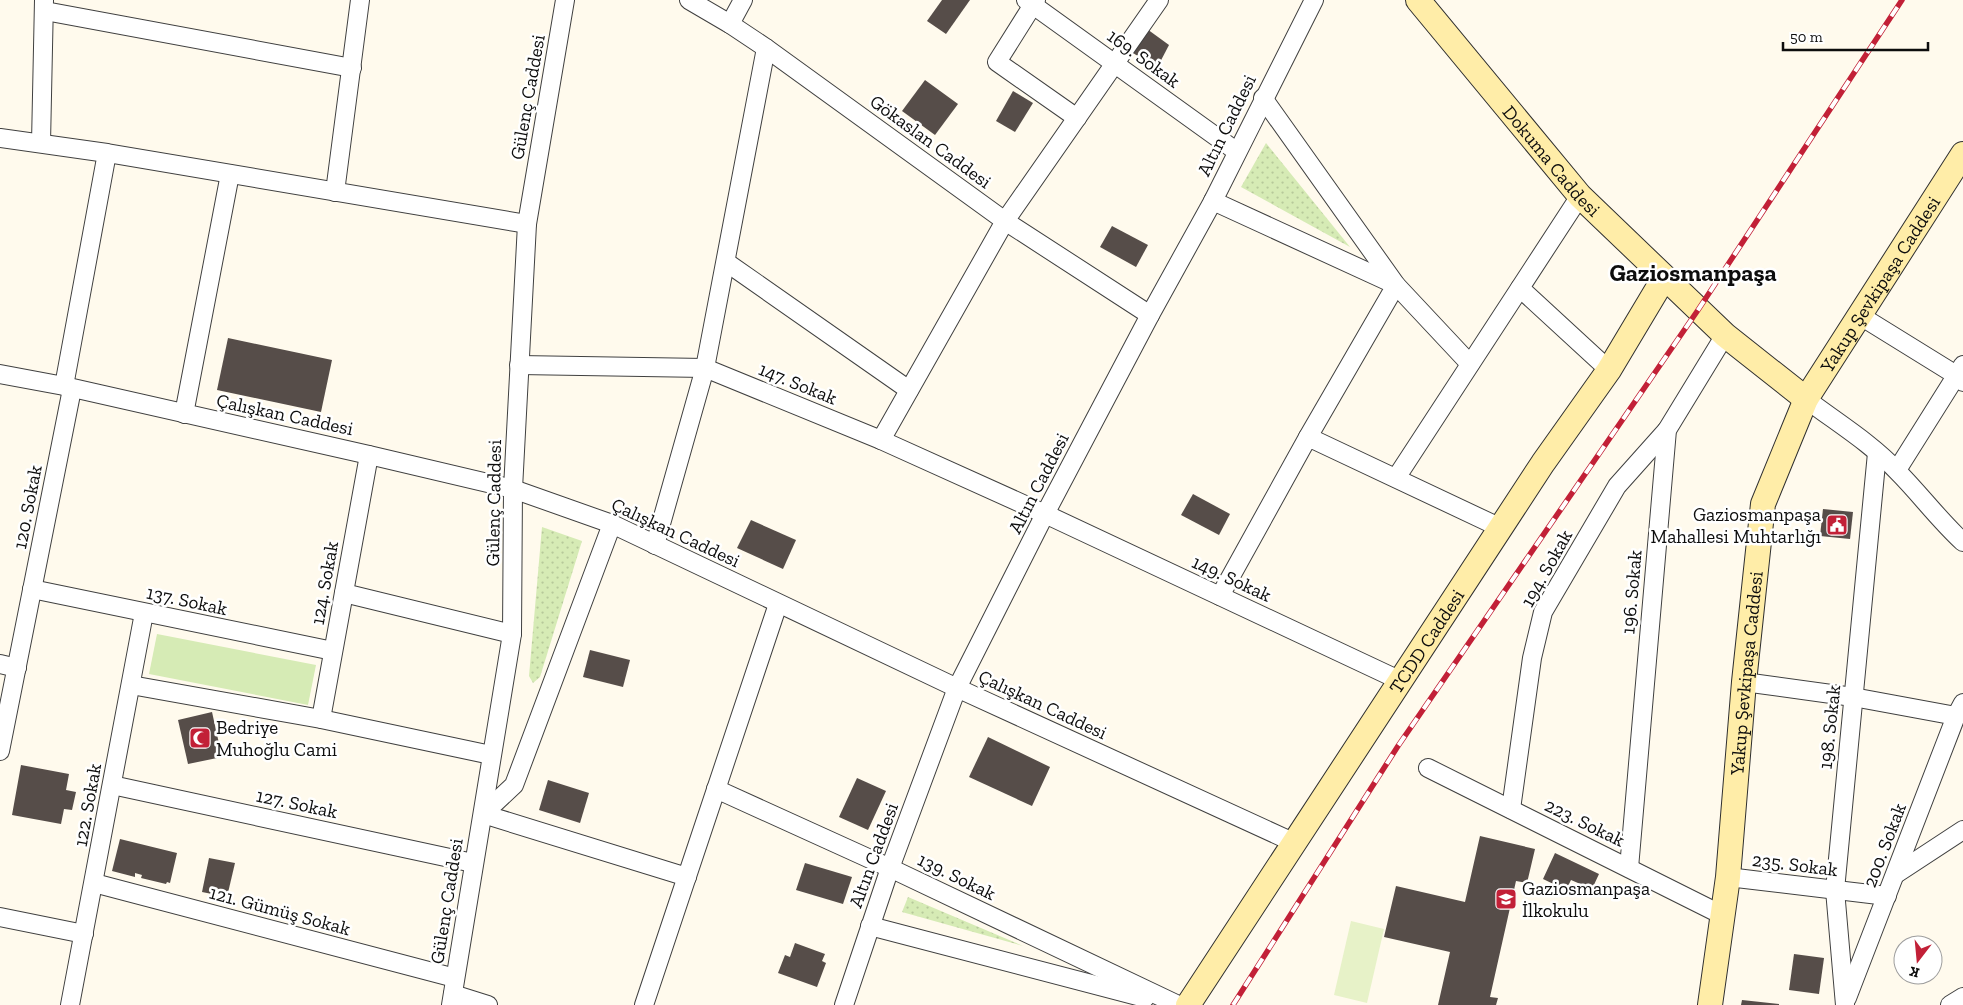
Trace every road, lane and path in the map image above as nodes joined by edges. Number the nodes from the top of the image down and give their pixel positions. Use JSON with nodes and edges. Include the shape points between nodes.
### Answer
{"nodes":[{"id":1,"x":360,"y":0,"type":"edge"},
{"id":2,"x":565,"y":0,"type":"edge"},
{"id":3,"x":689,"y":0,"type":"edge"},
{"id":4,"x":743,"y":0,"type":"edge"},
{"id":5,"x":1159,"y":0,"type":"edge"},
{"id":6,"x":1314,"y":0,"type":"edge"},
{"id":7,"x":1418,"y":0,"type":"edge"},
{"id":8,"x":1032,"y":2,"type":"edge"},
{"id":9,"x":45,"y":6,"type":"edge"},
{"id":10,"x":730,"y":24,"type":"junction"},
{"id":11,"x":766,"y":48,"type":"junction"},
{"id":12,"x":1116,"y":64,"type":"junction"},
{"id":13,"x":352,"y":68,"type":"junction"},
{"id":14,"x":1263,"y":98,"type":"junction"},
{"id":15,"x":1077,"y":118,"type":"junction"},
{"id":16,"x":0,"y":138,"type":"edge"},
{"id":17,"x":42,"y":143,"type":"junction"},
{"id":18,"x":1236,"y":151,"type":"junction"},
{"id":19,"x":107,"y":153,"type":"junction"},
{"id":20,"x":1963,"y":154,"type":"edge"},
{"id":21,"x":230,"y":174,"type":"junction"},
{"id":22,"x":334,"y":192,"type":"junction"},
{"id":23,"x":1580,"y":196,"type":"junction"},
{"id":24,"x":1213,"y":201,"type":"junction"},
{"id":25,"x":1005,"y":221,"type":"junction"},
{"id":26,"x":527,"y":224,"type":"junction"},
{"id":27,"x":726,"y":262,"type":"junction"},
{"id":28,"x":1664,"y":278,"type":"junction"},
{"id":29,"x":1396,"y":285,"type":"junction"},
{"id":30,"x":1520,"y":288,"type":"junction"},
{"id":31,"x":1150,"y":315,"type":"junction"},
{"id":32,"x":1860,"y":315,"type":"junction"},
{"id":33,"x":1725,"y":335,"type":"junction"},
{"id":34,"x":1470,"y":364,"type":"junction"},
{"id":35,"x":519,"y":365,"type":"junction"},
{"id":36,"x":705,"y":368,"type":"junction"},
{"id":37,"x":1609,"y":370,"type":"junction"},
{"id":38,"x":0,"y":374,"type":"edge"},
{"id":39,"x":1961,"y":374,"type":"edge"},
{"id":40,"x":68,"y":388,"type":"junction"},
{"id":41,"x":909,"y":390,"type":"junction"},
{"id":42,"x":1806,"y":399,"type":"junction"},
{"id":43,"x":184,"y":414,"type":"junction"},
{"id":44,"x":1666,"y":430,"type":"junction"},
{"id":45,"x":1308,"y":437,"type":"junction"},
{"id":46,"x":881,"y":440,"type":"junction"},
{"id":47,"x":1877,"y":453,"type":"junction"},
{"id":48,"x":369,"y":455,"type":"junction"},
{"id":49,"x":1897,"y":470,"type":"junction"},
{"id":50,"x":1396,"y":478,"type":"junction"},
{"id":51,"x":513,"y":489,"type":"junction"},
{"id":52,"x":1045,"y":514,"type":"junction"},
{"id":53,"x":612,"y":524,"type":"junction"},
{"id":54,"x":1501,"y":528,"type":"junction"},
{"id":55,"x":1963,"y":542,"type":"edge"},
{"id":56,"x":655,"y":545,"type":"junction"},
{"id":57,"x":32,"y":589,"type":"junction"},
{"id":58,"x":344,"y":593,"type":"junction"},
{"id":59,"x":1220,"y":596,"type":"junction"},
{"id":60,"x":778,"y":604,"type":"junction"},
{"id":61,"x":144,"y":612,"type":"junction"},
{"id":62,"x":512,"y":634,"type":"junction"},
{"id":63,"x":333,"y":651,"type":"junction"},
{"id":64,"x":8,"y":666,"type":"edge"},
{"id":65,"x":1401,"y":681,"type":"junction"},
{"id":66,"x":1744,"y":682,"type":"junction"},
{"id":67,"x":131,"y":685,"type":"junction"},
{"id":68,"x":957,"y":688,"type":"junction"},
{"id":69,"x":1853,"y":697,"type":"junction"},
{"id":70,"x":1959,"y":710,"type":"edge"},
{"id":71,"x":321,"y":720,"type":"junction"},
{"id":72,"x":0,"y":751,"type":"edge"},
{"id":73,"x":491,"y":755,"type":"junction"},
{"id":74,"x":1428,"y":768,"type":"dead end"},
{"id":75,"x":112,"y":785,"type":"junction"},
{"id":76,"x":716,"y":789,"type":"junction"},
{"id":77,"x":1511,"y":810,"type":"junction"},
{"id":78,"x":483,"y":814,"type":"junction"},
{"id":79,"x":1963,"y":830,"type":"edge"},
{"id":80,"x":1295,"y":843,"type":"junction"},
{"id":81,"x":473,"y":863,"type":"junction"},
{"id":82,"x":890,"y":868,"type":"junction"},
{"id":83,"x":1629,"y":868,"type":"junction"},
{"id":84,"x":1896,"y":874,"type":"junction"},
{"id":85,"x":687,"y":877,"type":"junction"},
{"id":86,"x":1728,"y":877,"type":"junction"},
{"id":87,"x":94,"y":883,"type":"junction"},
{"id":88,"x":1834,"y":890,"type":"junction"},
{"id":89,"x":1887,"y":896,"type":"junction"},
{"id":90,"x":1722,"y":914,"type":"junction"},
{"id":91,"x":0,"y":917,"type":"edge"},
{"id":92,"x":870,"y":926,"type":"junction"},
{"id":93,"x":84,"y":934,"type":"junction"},
{"id":94,"x":453,"y":992,"type":"edge"},
{"id":95,"x":1963,"y":997,"type":"edge"},
{"id":96,"x":74,"y":1004,"type":"edge"},
{"id":97,"x":1846,"y":1004,"type":"edge"},
{"id":98,"x":488,"y":1005,"type":"edge"},
{"id":99,"x":644,"y":1005,"type":"edge"},
{"id":100,"x":844,"y":1005,"type":"edge"},
{"id":101,"x":1172,"y":1005,"type":"edge"},
{"id":102,"x":1178,"y":1005,"type":"edge"},
{"id":103,"x":1188,"y":1005,"type":"edge"},
{"id":104,"x":1710,"y":1005,"type":"edge"},
{"id":105,"x":1950,"y":1005,"type":"edge"}],
"edges":[{"from":1,"to":13,"type":"street"},
{"from":2,"to":26,"type":"street","name":"Gülenç Caddesi"},
{"from":3,"to":10,"type":"street","name":"Gökaslan Caddesi"},
{"from":4,"to":10,"type":"street"},
{"from":5,"to":12,"type":"street"},
{"from":6,"to":14,"type":"street","name":"Altın Caddesi"},
{"from":7,"to":23,"type":"main road","name":"Dokuma Caddesi"},
{"from":8,"to":12,"type":"street","name":"169. Sokak"},
{"from":8,"to":15,"type":"street","via":[[997,62]]},
{"from":9,"to":13,"type":"street"},
{"from":9,"to":17,"type":"street"},
{"from":10,"to":11,"type":"street","name":"Gökaslan Caddesi"},
{"from":11,"to":25,"type":"street","name":"Gökaslan Caddesi"},
{"from":11,"to":27,"type":"street"},
{"from":12,"to":15,"type":"street"},
{"from":12,"to":18,"type":"street","name":"169. Sokak"},
{"from":13,"to":22,"type":"street"},
{"from":14,"to":18,"type":"street","name":"Altın Caddesi"},
{"from":14,"to":29,"type":"street"},
{"from":15,"to":25,"type":"street"},
{"from":16,"to":17,"type":"street"},
{"from":17,"to":19,"type":"street"},
{"from":18,"to":24,"type":"street","name":"Altın Caddesi"},
{"from":19,"to":21,"type":"street"},
{"from":19,"to":40,"type":"street","name":"120. Sokak"},
{"from":20,"to":32,"type":"main road","name":"Yakup Şevkipaşa Caddesi"},
{"from":21,"to":22,"type":"street"},
{"from":21,"to":43,"type":"street"},
{"from":22,"to":26,"type":"street"},
{"from":23,"to":28,"type":"main road","name":"Dokuma Caddesi"},
{"from":23,"to":30,"type":"street"},
{"from":24,"to":29,"type":"street"},
{"from":24,"to":31,"type":"street","name":"Altın Caddesi"},
{"from":25,"to":31,"type":"street","name":"Gökaslan Caddesi"},
{"from":25,"to":41,"type":"street"},
{"from":26,"to":35,"type":"street","name":"Gülenç Caddesi"},
{"from":27,"to":36,"type":"street"},
{"from":27,"to":41,"type":"street"},
{"from":28,"to":33,"type":"main road","name":"Dokuma Caddesi"},
{"from":28,"to":37,"type":"main road","name":"TCDD Caddesi"},
{"from":29,"to":34,"type":"street"},
{"from":29,"to":45,"type":"street"},
{"from":30,"to":34,"type":"street"},
{"from":30,"to":37,"type":"street"},
{"from":31,"to":52,"type":"street","name":"Altın Caddesi"},
{"from":32,"to":39,"type":"street"},
{"from":32,"to":42,"type":"main road","name":"Yakup Şevkipaşa Caddesi"},
{"from":33,"to":42,"type":"main road","name":"Dokuma Caddesi"},
{"from":33,"to":44,"type":"street","name":"196. Sokak"},
{"from":34,"to":50,"type":"street"},
{"from":35,"to":36,"type":"street","name":"147. Sokak"},
{"from":35,"to":51,"type":"street","name":"Gülenç Caddesi"},
{"from":36,"to":46,"type":"street","name":"147. Sokak"},
{"from":36,"to":56,"type":"street"},
{"from":37,"to":54,"type":"main road","name":"TCDD Caddesi"},
{"from":38,"to":40,"type":"street","name":"Çalışkan Caddesi"},
{"from":39,"to":49,"type":"street"},
{"from":40,"to":43,"type":"street","name":"Çalışkan Caddesi"},
{"from":40,"to":57,"type":"street","name":"120. Sokak"},
{"from":41,"to":46,"type":"street"},
{"from":42,"to":47,"type":"street"},
{"from":42,"to":66,"type":"main road","name":"Yakup Şevkipaşa Caddesi","via":[[1763,504]]},
{"from":43,"to":48,"type":"street","name":"Çalışkan Caddesi"},
{"from":44,"to":77,"type":"street","name":"194. Sokak","via":[[1617,486],[1543,612],[1532,658]]},
{"from":44,"to":83,"type":"street","name":"196. Sokak"},
{"from":45,"to":50,"type":"street"},
{"from":45,"to":59,"type":"street"},
{"from":46,"to":52,"type":"street","name":"147. Sokak"},
{"from":47,"to":49,"type":"street"},
{"from":47,"to":69,"type":"street","name":"198. Sokak"},
{"from":48,"to":51,"type":"street","name":"Çalışkan Caddesi"},
{"from":48,"to":58,"type":"street","name":"124. Sokak"},
{"from":49,"to":55,"type":"street"},
{"from":50,"to":54,"type":"street"},
{"from":51,"to":53,"type":"street","name":"Çalışkan Caddesi"},
{"from":51,"to":62,"type":"street","name":"Gülenç Caddesi"},
{"from":52,"to":59,"type":"street","name":"149. Sokak"},
{"from":52,"to":68,"type":"street","name":"Altın Caddesi"},
{"from":53,"to":56,"type":"street","name":"Çalışkan Caddesi"},
{"from":53,"to":78,"type":"street","via":[[514,785]]},
{"from":54,"to":65,"type":"main road","name":"TCDD Caddesi"},
{"from":56,"to":60,"type":"street","name":"Çalışkan Caddesi"},
{"from":57,"to":61,"type":"street","name":"137. Sokak"},
{"from":57,"to":64,"type":"street","name":"120. Sokak"},
{"from":58,"to":62,"type":"street"},
{"from":58,"to":63,"type":"street","name":"124. Sokak"},
{"from":59,"to":65,"type":"street","name":"149. Sokak"},
{"from":60,"to":68,"type":"street","name":"Çalışkan Caddesi"},
{"from":60,"to":76,"type":"street"},
{"from":61,"to":63,"type":"street","name":"137. Sokak"},
{"from":61,"to":67,"type":"street","name":"122. Sokak"},
{"from":62,"to":73,"type":"street","name":"Gülenç Caddesi"},
{"from":63,"to":71,"type":"street","name":"124. Sokak"},
{"from":64,"to":72,"type":"street","name":"120. Sokak"},
{"from":65,"to":80,"type":"main road","name":"TCDD Caddesi"},
{"from":66,"to":69,"type":"street"},
{"from":66,"to":86,"type":"main road","name":"Yakup Şevkipaşa Caddesi"},
{"from":67,"to":71,"type":"street"},
{"from":67,"to":75,"type":"street","name":"122. Sokak"},
{"from":68,"to":80,"type":"street","name":"Çalışkan Caddesi"},
{"from":68,"to":82,"type":"street","name":"Altın Caddesi"},
{"from":69,"to":70,"type":"street"},
{"from":69,"to":88,"type":"street","name":"198. Sokak"},
{"from":70,"to":84,"type":"street","name":"200. Sokak"},
{"from":71,"to":73,"type":"street"},
{"from":73,"to":78,"type":"street","name":"Gülenç Caddesi"},
{"from":74,"to":77,"type":"street","name":"223. Sokak"},
{"from":75,"to":81,"type":"street","name":"127. Sokak"},
{"from":75,"to":87,"type":"street","name":"122. Sokak"},
{"from":76,"to":82,"type":"street","name":"139. Sokak"},
{"from":76,"to":85,"type":"street"},
{"from":77,"to":83,"type":"street","name":"223. Sokak"},
{"from":78,"to":81,"type":"street","name":"Gülenç Caddesi"},
{"from":78,"to":85,"type":"street"},
{"from":79,"to":84,"type":"street"},
{"from":80,"to":103,"type":"main road","name":"TCDD Caddesi"},
{"from":81,"to":94,"type":"street","name":"Gülenç Caddesi"},
{"from":82,"to":92,"type":"street","name":"Altın Caddesi"},
{"from":82,"to":102,"type":"street","name":"139. Sokak"},
{"from":83,"to":90,"type":"street","name":"223. Sokak"},
{"from":84,"to":89,"type":"street","name":"200. Sokak"},
{"from":85,"to":99,"type":"street"},
{"from":86,"to":88,"type":"street","name":"235. Sokak"},
{"from":86,"to":90,"type":"main road","name":"Yakup Şevkipaşa Caddesi"},
{"from":87,"to":93,"type":"street","name":"122. Sokak"},
{"from":87,"to":94,"type":"street","name":"121. Gümüş Sokak"},
{"from":88,"to":89,"type":"street","name":"235. Sokak"},
{"from":88,"to":97,"type":"street","name":"198. Sokak"},
{"from":89,"to":97,"type":"street","name":"200. Sokak"},
{"from":90,"to":104,"type":"main road","name":"Yakup Şevkipaşa Caddesi"},
{"from":91,"to":93,"type":"street"},
{"from":92,"to":100,"type":"street","name":"Altın Caddesi"},
{"from":92,"to":101,"type":"street"},
{"from":93,"to":96,"type":"street","name":"122. Sokak"},
{"from":94,"to":98,"type":"street","name":"121. Gümüş Sokak"},
{"from":95,"to":105,"type":"street"}]}
